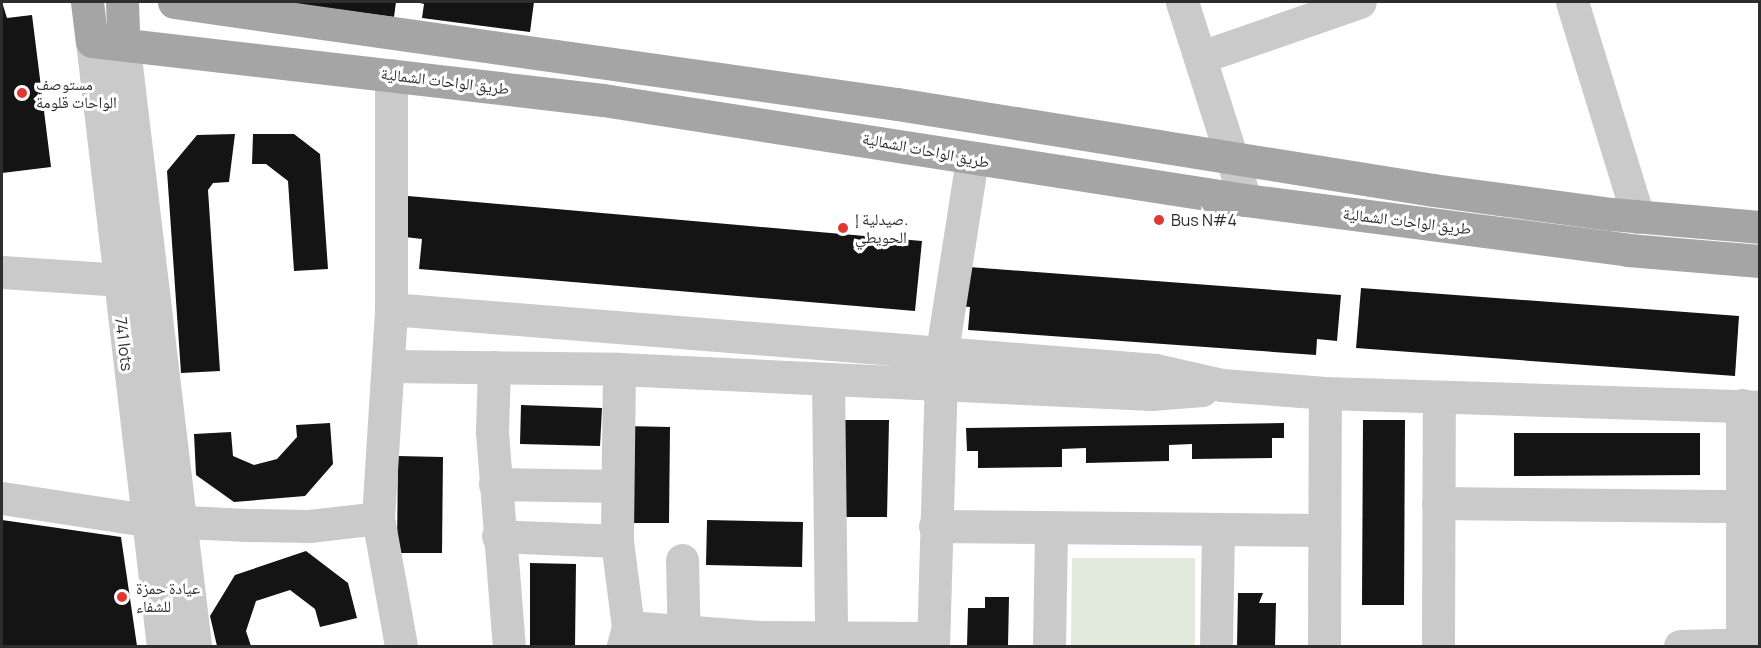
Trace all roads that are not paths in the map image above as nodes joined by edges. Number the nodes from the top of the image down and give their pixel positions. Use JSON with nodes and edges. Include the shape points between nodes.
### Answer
{"nodes":[{"id":1,"x":87,"y":2,"type":"edge"},
{"id":2,"x":122,"y":2,"type":"edge"},
{"id":3,"x":174,"y":2,"type":"edge"},
{"id":4,"x":1182,"y":2,"type":"edge"},
{"id":5,"x":1360,"y":2,"type":"edge"},
{"id":6,"x":1572,"y":2,"type":"edge"},
{"id":7,"x":108,"y":40,"type":"junction"},
{"id":8,"x":1201,"y":57,"type":"junction"},
{"id":9,"x":391,"y":75,"type":"junction"},
{"id":10,"x":1234,"y":157,"type":"junction"},
{"id":11,"x":972,"y":160,"type":"junction"},
{"id":12,"x":1245,"y":200,"type":"junction"},
{"id":13,"x":1638,"y":217,"type":"junction"},
{"id":14,"x":1760,"y":227,"type":"edge"},
{"id":15,"x":1760,"y":261,"type":"edge"},
{"id":16,"x":2,"y":272,"type":"edge"},
{"id":17,"x":132,"y":281,"type":"junction"},
{"id":18,"x":391,"y":309,"type":"junction"},
{"id":19,"x":942,"y":351,"type":"junction"},
{"id":20,"x":389,"y":366,"type":"junction"},
{"id":21,"x":494,"y":368,"type":"junction"},
{"id":22,"x":619,"y":369,"type":"junction"},
{"id":23,"x":828,"y":380,"type":"junction"},
{"id":24,"x":940,"y":384,"type":"junction"},
{"id":25,"x":1222,"y":385,"type":"junction"},
{"id":26,"x":1325,"y":393,"type":"junction"},
{"id":27,"x":1439,"y":399,"type":"junction"},
{"id":28,"x":1750,"y":406,"type":"edge"},
{"id":29,"x":495,"y":484,"type":"junction"},
{"id":30,"x":616,"y":486,"type":"junction"},
{"id":31,"x":2,"y":498,"type":"edge"},
{"id":32,"x":1438,"y":503,"type":"junction"},
{"id":33,"x":1742,"y":506,"type":"junction"},
{"id":34,"x":378,"y":518,"type":"junction"},
{"id":35,"x":145,"y":520,"type":"junction"},
{"id":36,"x":180,"y":521,"type":"junction"},
{"id":37,"x":935,"y":526,"type":"junction"},
{"id":38,"x":1051,"y":530,"type":"junction"},
{"id":39,"x":1323,"y":530,"type":"junction"},
{"id":40,"x":1218,"y":531,"type":"junction"},
{"id":41,"x":498,"y":536,"type":"junction"},
{"id":42,"x":617,"y":541,"type":"junction"},
{"id":43,"x":682,"y":560,"type":"dead end"},
{"id":44,"x":625,"y":637,"type":"edge"},
{"id":45,"x":683,"y":638,"type":"edge"},
{"id":46,"x":831,"y":639,"type":"junction"},
{"id":47,"x":933,"y":642,"type":"edge"},
{"id":48,"x":1751,"y":644,"type":"edge"},
{"id":49,"x":163,"y":646,"type":"edge"},
{"id":50,"x":195,"y":646,"type":"edge"},
{"id":51,"x":397,"y":646,"type":"edge"},
{"id":52,"x":509,"y":646,"type":"edge"},
{"id":53,"x":1049,"y":646,"type":"edge"},
{"id":54,"x":1216,"y":646,"type":"edge"},
{"id":55,"x":1324,"y":646,"type":"edge"},
{"id":56,"x":1438,"y":646,"type":"edge"},
{"id":57,"x":1680,"y":646,"type":"edge"}],
"edges":[{"from":1,"to":7,"type":"main road"},
{"from":2,"to":7,"type":"main road"},
{"from":3,"to":10,"type":"main road","name":"طريق الواحات الشمالية","via":[[645,66]]},
{"from":4,"to":8,"type":"street"},
{"from":5,"to":8,"type":"street"},
{"from":6,"to":13,"type":"street"},
{"from":7,"to":9,"type":"main road","name":"طريق الواحات الشمالية"},
{"from":7,"to":17,"type":"street","name":"741 lots"},
{"from":8,"to":10,"type":"street"},
{"from":9,"to":11,"type":"main road","name":"طريق الواحات الشمالية","via":[[709,115]]},
{"from":9,"to":18,"type":"street"},
{"from":10,"to":12,"type":"street"},
{"from":10,"to":13,"type":"main road","name":"طريق الواحات الشمالية"},
{"from":11,"to":12,"type":"main road","name":"طريق الواحات الشمالية"},
{"from":11,"to":19,"type":"street"},
{"from":12,"to":15,"type":"main road","name":"طريق الواحات الشمالية","via":[[1628,250]]},
{"from":13,"to":14,"type":"main road","name":"طريق الواحات الشمالية"},
{"from":16,"to":17,"type":"street"},
{"from":17,"to":35,"type":"street","name":"741 lots"},
{"from":17,"to":36,"type":"street"},
{"from":18,"to":19,"type":"street"},
{"from":18,"to":20,"type":"street"},
{"from":19,"to":24,"type":"street"},
{"from":19,"to":25,"type":"street","via":[[1156,370]]},
{"from":20,"to":21,"type":"street"},
{"from":20,"to":34,"type":"street"},
{"from":21,"to":22,"type":"street"},
{"from":21,"to":29,"type":"street"},
{"from":22,"to":23,"type":"street"},
{"from":22,"to":30,"type":"street"},
{"from":23,"to":24,"type":"street"},
{"from":23,"to":46,"type":"street"},
{"from":24,"to":25,"type":"street","via":[[1151,394]]},
{"from":24,"to":37,"type":"street"},
{"from":25,"to":26,"type":"street"},
{"from":26,"to":27,"type":"street"},
{"from":26,"to":39,"type":"street"},
{"from":27,"to":28,"type":"street"},
{"from":27,"to":32,"type":"street"},
{"from":28,"to":33,"type":"street"},
{"from":29,"to":30,"type":"street"},
{"from":29,"to":41,"type":"street"},
{"from":30,"to":42,"type":"street"},
{"from":31,"to":35,"type":"street"},
{"from":32,"to":33,"type":"street"},
{"from":32,"to":56,"type":"street"},
{"from":33,"to":48,"type":"street"},
{"from":34,"to":36,"type":"street","via":[[309,526]]},
{"from":34,"to":51,"type":"street"},
{"from":35,"to":36,"type":"street"},
{"from":35,"to":49,"type":"street","name":"741 lots"},
{"from":36,"to":50,"type":"street"},
{"from":37,"to":38,"type":"street"},
{"from":37,"to":47,"type":"street"},
{"from":38,"to":40,"type":"street"},
{"from":38,"to":53,"type":"street"},
{"from":39,"to":40,"type":"street"},
{"from":39,"to":55,"type":"street"},
{"from":40,"to":54,"type":"street"},
{"from":41,"to":42,"type":"street"},
{"from":41,"to":52,"type":"street"},
{"from":42,"to":44,"type":"street"},
{"from":43,"to":45,"type":"street"},
{"from":44,"to":45,"type":"street"},
{"from":45,"to":46,"type":"street"},
{"from":46,"to":47,"type":"street"},
{"from":48,"to":57,"type":"street"}]}
